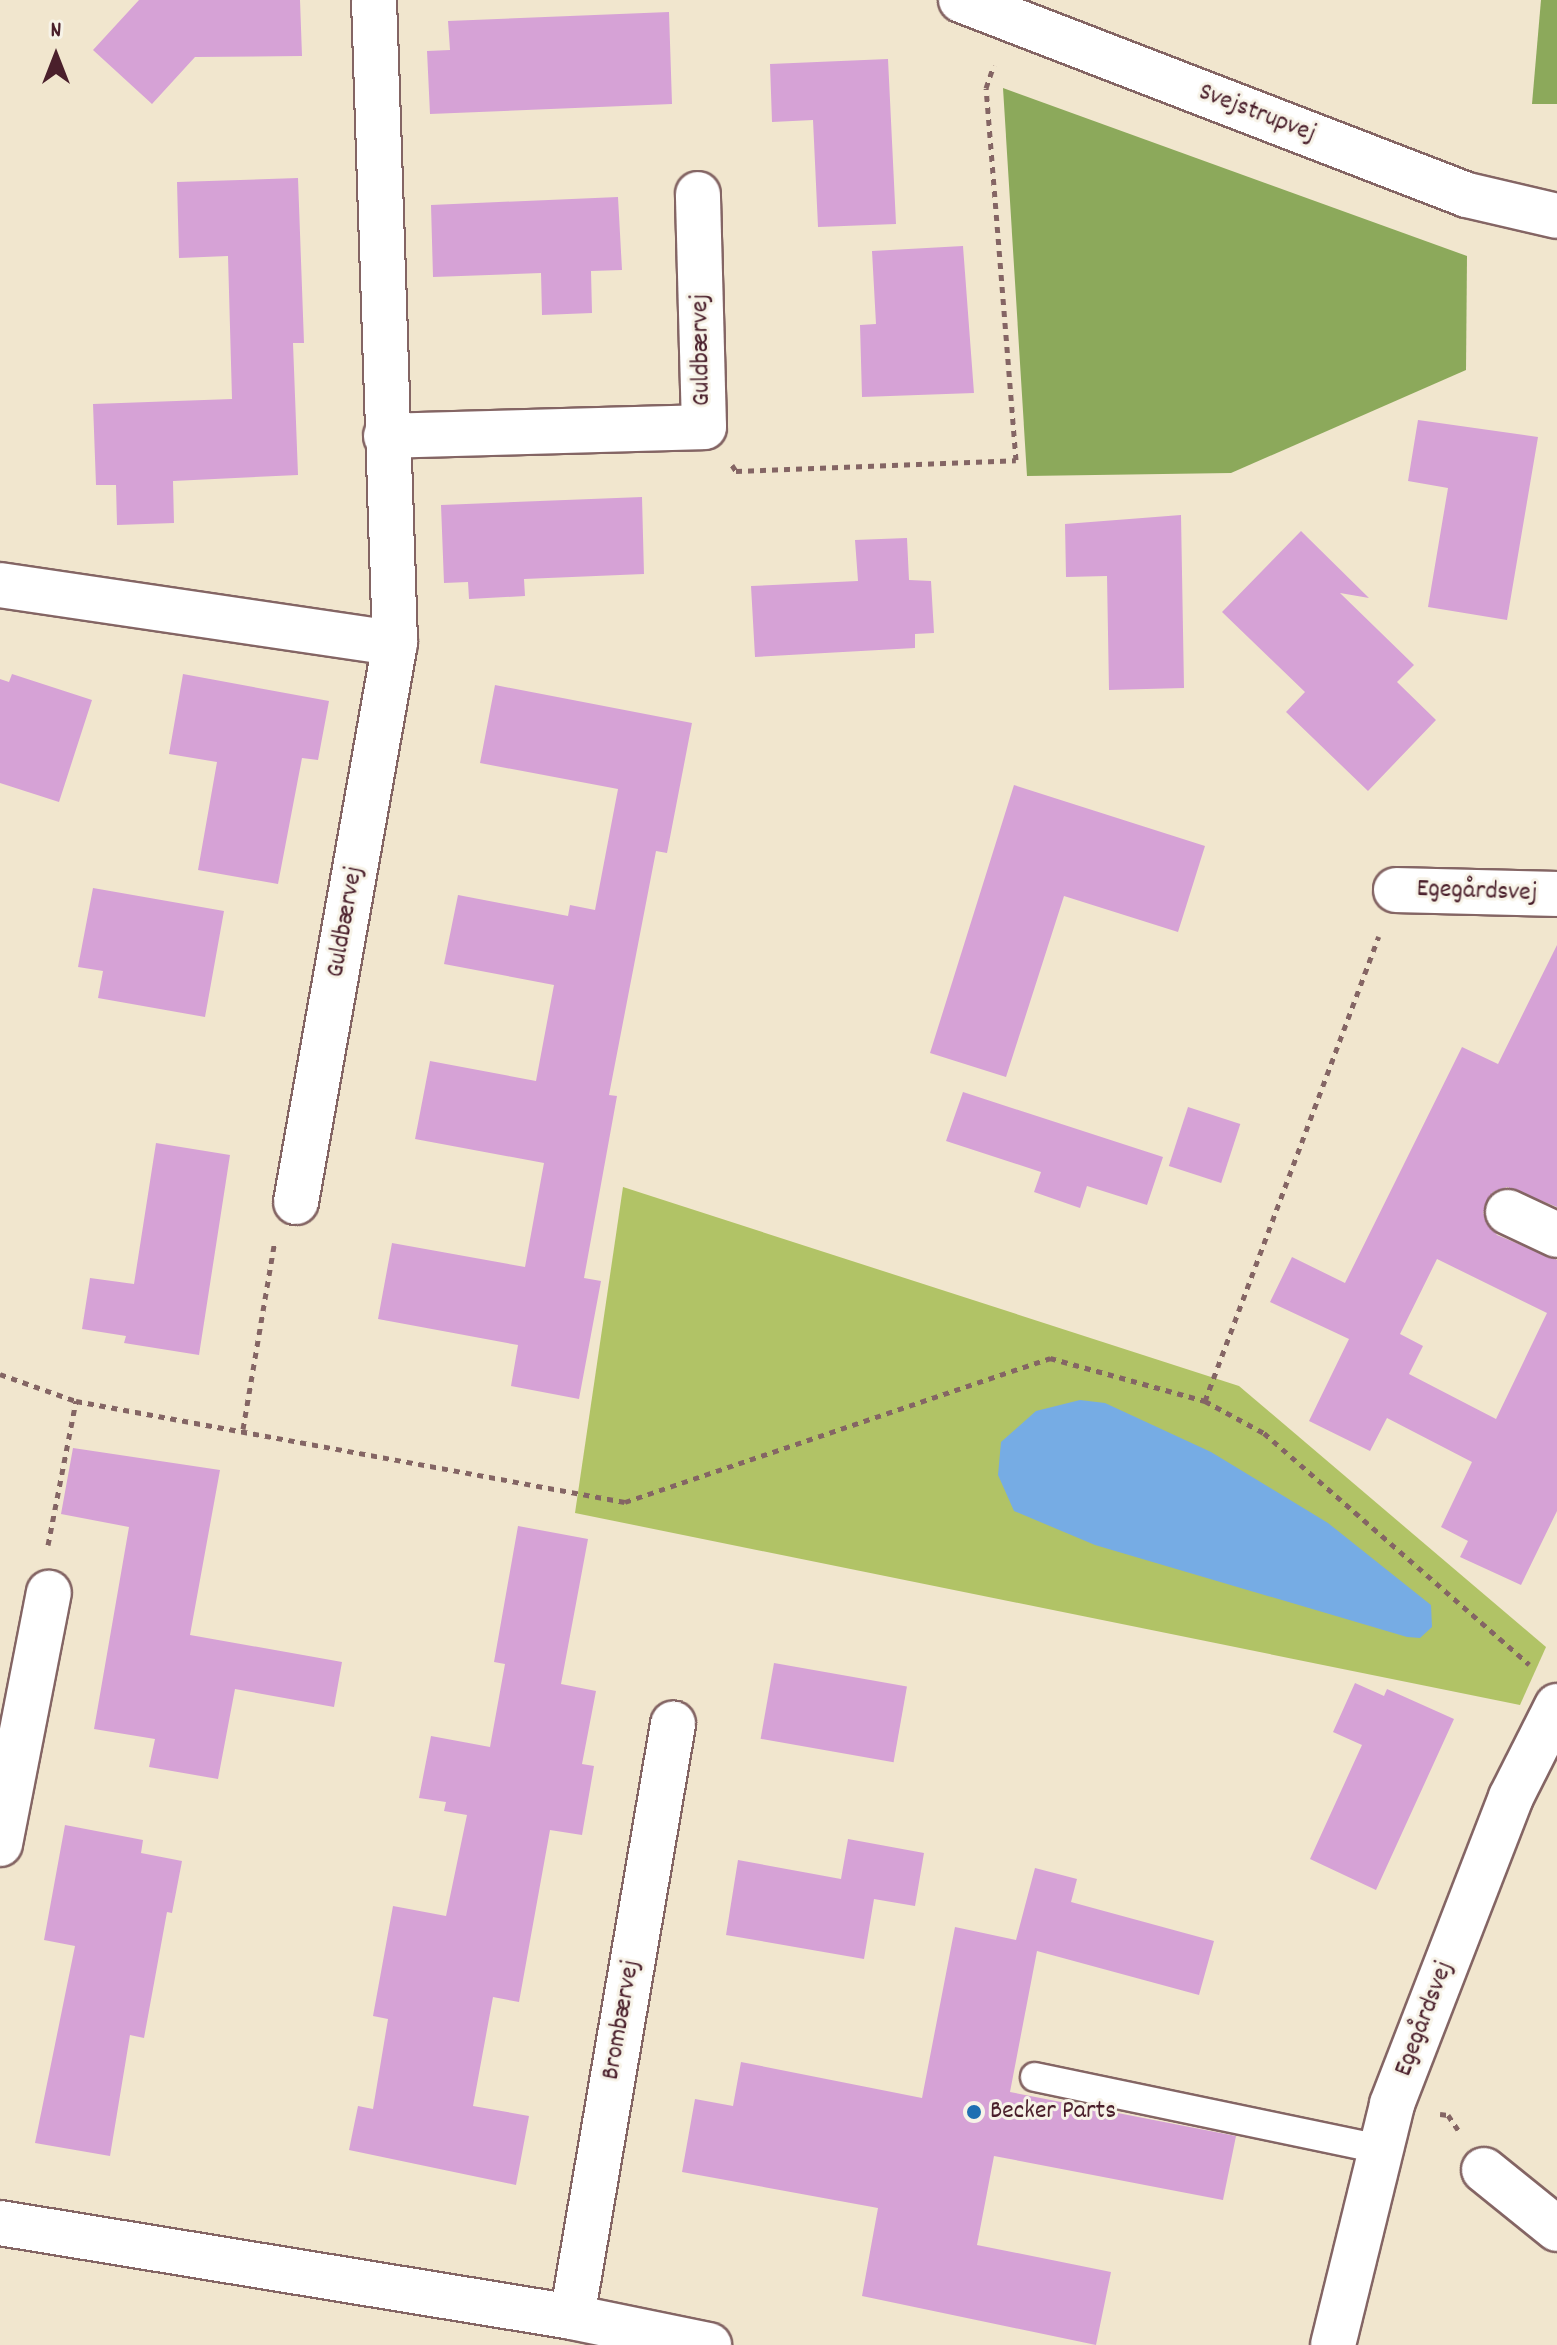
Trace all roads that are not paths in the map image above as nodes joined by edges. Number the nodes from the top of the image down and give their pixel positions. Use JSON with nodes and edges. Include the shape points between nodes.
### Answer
{"nodes":[{"id":1,"x":374,"y":0,"type":"edge"},
{"id":2,"x":961,"y":0,"type":"edge"},
{"id":3,"x":698,"y":194,"type":"dead end"},
{"id":4,"x":1557,"y":216,"type":"edge"},
{"id":5,"x":386,"y":436,"type":"junction"},
{"id":6,"x":0,"y":585,"type":"edge"},
{"id":7,"x":395,"y":643,"type":"junction"},
{"id":8,"x":1396,"y":890,"type":"road end"},
{"id":9,"x":1557,"y":894,"type":"edge"},
{"id":10,"x":296,"y":1202,"type":"road end"},
{"id":11,"x":1508,"y":1212,"type":"dead end"},
{"id":12,"x":1557,"y":1235,"type":"edge"},
{"id":13,"x":49,"y":1593,"type":"road end"},
{"id":14,"x":1557,"y":1706,"type":"edge"},
{"id":15,"x":673,"y":1724,"type":"dead end"},
{"id":16,"x":0,"y":1844,"type":"edge"},
{"id":17,"x":1035,"y":2077,"type":"dead end"},
{"id":18,"x":1381,"y":2149,"type":"junction"},
{"id":19,"x":1484,"y":2170,"type":"road end"},
{"id":20,"x":0,"y":2223,"type":"edge"},
{"id":21,"x":1557,"y":2229,"type":"edge"},
{"id":22,"x":572,"y":2317,"type":"junction"},
{"id":23,"x":709,"y":2345,"type":"edge"},
{"id":24,"x":1333,"y":2345,"type":"edge"}],
"edges":[{"from":1,"to":5,"type":"street","name":"Guldbærvej"},
{"from":2,"to":4,"type":"street","name":"Svejstrupvej","via":[[1467,195]]},
{"from":3,"to":5,"type":"street","name":"Guldbærvej","via":[[704,427]]},
{"from":5,"to":7,"type":"street","name":"Guldbærvej"},
{"from":6,"to":7,"type":"street"},
{"from":7,"to":10,"type":"street","name":"Guldbærvej"},
{"from":8,"to":9,"type":"street","name":"Egegårdsvej"},
{"from":11,"to":12,"type":"street"},
{"from":13,"to":16,"type":"street"},
{"from":14,"to":18,"type":"street","name":"Egegårdsvej","via":[[1511,1797],[1392,2104]]},
{"from":15,"to":22,"type":"street","name":"Brombærvej"},
{"from":17,"to":18,"type":"lane"},
{"from":18,"to":24,"type":"street","name":"Egegårdsvej"},
{"from":19,"to":21,"type":"street"},
{"from":20,"to":22,"type":"street"},
{"from":22,"to":23,"type":"street"}]}
